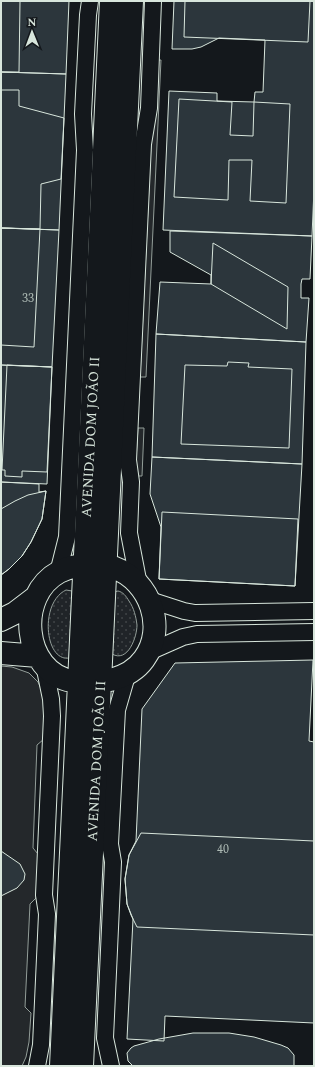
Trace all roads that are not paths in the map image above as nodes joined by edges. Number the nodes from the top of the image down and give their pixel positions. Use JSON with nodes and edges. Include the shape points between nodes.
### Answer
{"nodes":[{"id":1,"x":90,"y":1,"type":"edge"},
{"id":2,"x":153,"y":1,"type":"edge"},
{"id":3,"x":121,"y":4,"type":"edge"},
{"id":4,"x":116,"y":113,"type":"junction"},
{"id":5,"x":143,"y":144,"type":"junction"},
{"id":6,"x":86,"y":150,"type":"junction"},
{"id":7,"x":128,"y":460,"type":"junction"},
{"id":8,"x":109,"y":483,"type":"junction"},
{"id":9,"x":95,"y":565,"type":"junction"},
{"id":10,"x":58,"y":573,"type":"junction"},
{"id":11,"x":144,"y":593,"type":"junction"},
{"id":12,"x":36,"y":598,"type":"junction"},
{"id":13,"x":314,"y":611,"type":"edge"},
{"id":14,"x":1,"y":620,"type":"edge"},
{"id":15,"x":314,"y":632,"type":"edge"},
{"id":16,"x":149,"y":652,"type":"junction"},
{"id":17,"x":1,"y":653,"type":"edge"},
{"id":18,"x":41,"y":661,"type":"junction"},
{"id":19,"x":128,"y":672,"type":"junction"},
{"id":20,"x":89,"y":682,"type":"junction"},
{"id":21,"x":75,"y":761,"type":"junction"},
{"id":22,"x":49,"y":782,"type":"junction"},
{"id":23,"x":109,"y":967,"type":"junction"},
{"id":24,"x":86,"y":990,"type":"junction"},
{"id":25,"x":37,"y":1066,"type":"edge"},
{"id":26,"x":61,"y":1066,"type":"edge"},
{"id":27,"x":82,"y":1066,"type":"edge"},
{"id":28,"x":111,"y":1066,"type":"edge"}],
"edges":[{"from":1,"to":6,"type":"street","name":"AVENIDA DOM JOÃO II","via":[[83,114]]},
{"from":2,"to":5,"type":"street","via":[[149,108]]},
{"from":3,"to":4,"type":"main road","name":"AVENIDA DOM JOÃO II"},
{"from":4,"to":5,"type":"street"},
{"from":4,"to":6,"type":"street","name":"AVENIDA DOM JOÃO II"},
{"from":4,"to":8,"type":"main road","name":"AVENIDA DOM JOÃO II"},
{"from":4,"to":9,"type":"main road","name":"AVENIDA DOM JOÃO II"},
{"from":5,"to":7,"type":"street"},
{"from":6,"to":10,"type":"street","name":"AVENIDA DOM JOÃO II","via":[[67,537]]},
{"from":7,"to":8,"type":"street","name":"AVENIDA DOM JOÃO II"},
{"from":7,"to":11,"type":"street","via":[[131,482],[129,533]]},
{"from":8,"to":9,"type":"main road","name":"AVENIDA DOM JOÃO II"},
{"from":9,"to":10,"type":"main road","via":[[71,567]]},
{"from":9,"to":11,"type":"main road","via":[[123,571],[132,577]]},
{"from":9,"to":20,"type":"main road","name":"AVENIDA DOM JOÃO II"},
{"from":10,"to":12,"type":"main road","via":[[49,580]]},
{"from":11,"to":13,"type":"street","via":[[184,611],[195,613]]},
{"from":11,"to":16,"type":"main road","via":[[153,613],[153,637]]},
{"from":12,"to":14,"type":"main road","via":[[15,614]]},
{"from":12,"to":18,"type":"main road","via":[[31,612],[30,628],[32,643]]},
{"from":15,"to":16,"type":"street","via":[[197,634],[183,637]]},
{"from":16,"to":19,"type":"main road","via":[[144,660]]},
{"from":17,"to":18,"type":"main road"},
{"from":18,"to":20,"type":"main road","via":[[57,676],[70,681]]},
{"from":18,"to":22,"type":"street","via":[[51,699]]},
{"from":19,"to":20,"type":"main road","via":[[119,677]]},
{"from":19,"to":23,"type":"street","name":"AVENIDA DOM JOÃO II","via":[[117,710],[110,844],[114,862]]},
{"from":20,"to":21,"type":"main road","name":"AVENIDA DOM JOÃO II"},
{"from":20,"to":24,"type":"main road","name":"AVENIDA DOM JOÃO II"},
{"from":21,"to":22,"type":"street","name":"AVENIDA DOM JOÃO II"},
{"from":21,"to":26,"type":"main road","name":"AVENIDA DOM JOÃO II"},
{"from":22,"to":25,"type":"street","via":[[44,895],[47,914]]},
{"from":23,"to":24,"type":"street"},
{"from":23,"to":28,"type":"street","name":"AVENIDA DOM JOÃO II","via":[[105,1038]]},
{"from":24,"to":27,"type":"main road","name":"AVENIDA DOM JOÃO II"}]}
